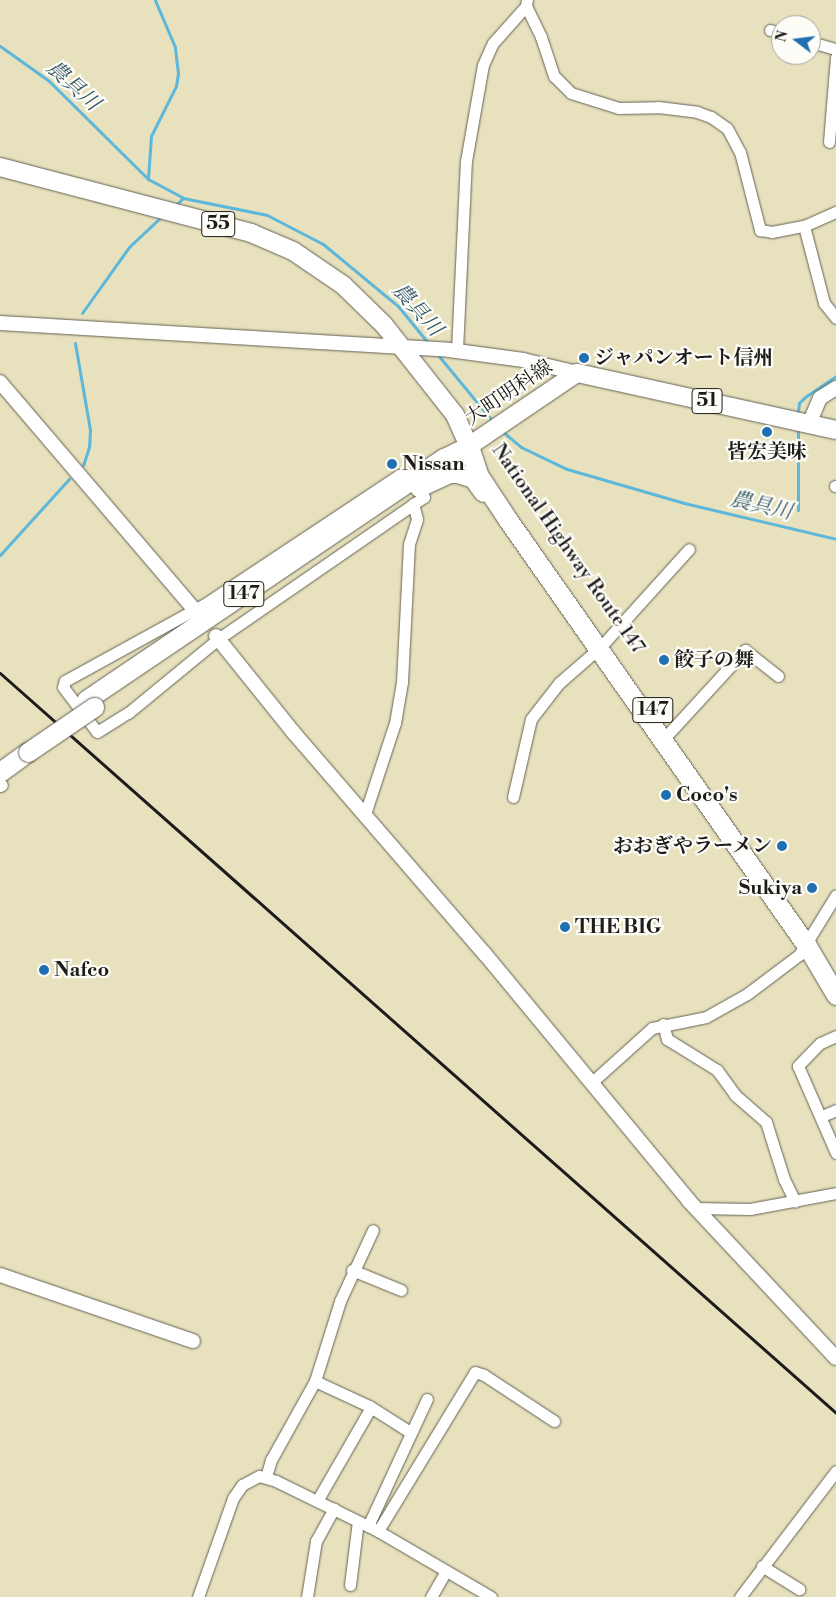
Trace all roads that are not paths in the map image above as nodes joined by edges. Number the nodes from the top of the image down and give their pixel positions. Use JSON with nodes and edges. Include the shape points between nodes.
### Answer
{"nodes":[{"id":1,"x":526,"y":3,"type":"edge"},
{"id":2,"x":821,"y":45,"type":"edge"},
{"id":3,"x":836,"y":49,"type":"edge"},
{"id":4,"x":836,"y":57,"type":"edge"},
{"id":5,"x":828,"y":142,"type":"dead end"},
{"id":6,"x":0,"y":167,"type":"edge"},
{"id":7,"x":836,"y":212,"type":"edge"},
{"id":8,"x":804,"y":226,"type":"junction"},
{"id":9,"x":836,"y":318,"type":"edge"},
{"id":10,"x":0,"y":323,"type":"edge"},
{"id":11,"x":408,"y":347,"type":"junction"},
{"id":12,"x":451,"y":350,"type":"junction"},
{"id":13,"x":577,"y":373,"type":"junction"},
{"id":14,"x":0,"y":382,"type":"edge"},
{"id":15,"x":836,"y":388,"type":"edge"},
{"id":16,"x":809,"y":424,"type":"junction"},
{"id":17,"x":836,"y":430,"type":"edge"},
{"id":18,"x":477,"y":441,"type":"junction"},
{"id":19,"x":416,"y":489,"type":"junction"},
{"id":20,"x":508,"y":520,"type":"junction"},
{"id":21,"x":689,"y":549,"type":"dead end"},
{"id":22,"x":196,"y":612,"type":"junction"},
{"id":23,"x":217,"y":637,"type":"junction"},
{"id":24,"x":601,"y":646,"type":"junction"},
{"id":25,"x":778,"y":676,"type":"dead end"},
{"id":26,"x":669,"y":733,"type":"junction"},
{"id":27,"x":25,"y":749,"type":"junction"},
{"id":28,"x":0,"y":759,"type":"edge"},
{"id":29,"x":1,"y":781,"type":"edge"},
{"id":30,"x":513,"y":797,"type":"dead end"},
{"id":31,"x":365,"y":814,"type":"junction"},
{"id":32,"x":836,"y":895,"type":"edge"},
{"id":33,"x":809,"y":941,"type":"junction"},
{"id":34,"x":836,"y":974,"type":"edge"},
{"id":35,"x":836,"y":995,"type":"edge"},
{"id":36,"x":663,"y":1024,"type":"junction"},
{"id":37,"x":836,"y":1036,"type":"edge"},
{"id":38,"x":591,"y":1083,"type":"junction"},
{"id":39,"x":836,"y":1110,"type":"edge"},
{"id":40,"x":822,"y":1116,"type":"junction"},
{"id":41,"x":836,"y":1153,"type":"edge"},
{"id":42,"x":836,"y":1193,"type":"edge"},
{"id":43,"x":795,"y":1202,"type":"junction"},
{"id":44,"x":695,"y":1208,"type":"junction"},
{"id":45,"x":373,"y":1230,"type":"dead end"},
{"id":46,"x":352,"y":1270,"type":"junction"},
{"id":47,"x":0,"y":1275,"type":"edge"},
{"id":48,"x":401,"y":1290,"type":"dead end"},
{"id":49,"x":193,"y":1341,"type":"dead end"},
{"id":50,"x":836,"y":1358,"type":"edge"},
{"id":51,"x":315,"y":1381,"type":"junction"},
{"id":52,"x":427,"y":1399,"type":"dead end"},
{"id":53,"x":371,"y":1407,"type":"junction"},
{"id":54,"x":554,"y":1421,"type":"dead end"},
{"id":55,"x":410,"y":1432,"type":"junction"},
{"id":56,"x":836,"y":1470,"type":"edge"},
{"id":57,"x":266,"y":1477,"type":"junction"},
{"id":58,"x":317,"y":1501,"type":"junction"},
{"id":59,"x":334,"y":1509,"type":"junction"},
{"id":60,"x":363,"y":1523,"type":"junction"},
{"id":61,"x":378,"y":1531,"type":"junction"},
{"id":62,"x":762,"y":1566,"type":"junction"},
{"id":63,"x":446,"y":1570,"type":"junction"},
{"id":64,"x":350,"y":1585,"type":"dead end"},
{"id":65,"x":800,"y":1589,"type":"dead end"},
{"id":66,"x":198,"y":1597,"type":"edge"},
{"id":67,"x":307,"y":1597,"type":"edge"},
{"id":68,"x":431,"y":1597,"type":"edge"},
{"id":69,"x":491,"y":1597,"type":"edge"},
{"id":70,"x":740,"y":1597,"type":"edge"}],
"edges":[{"from":1,"to":8,"type":"street","via":[[542,37],[554,76],[571,93],[619,108],[658,107],[711,117],[726,128],[738,146],[758,227],[763,232],[772,232]]},
{"from":1,"to":12,"type":"street","via":[[493,43],[483,65],[466,161]]},
{"from":2,"to":3,"type":"street"},
{"from":4,"to":5,"type":"street"},
{"from":6,"to":11,"type":"main road","number":"55","via":[[272,241],[308,260],[343,285]]},
{"from":7,"to":8,"type":"street"},
{"from":8,"to":9,"type":"street","via":[[824,303]]},
{"from":10,"to":11,"type":"street"},
{"from":11,"to":12,"type":"street"},
{"from":11,"to":18,"type":"main road","number":"55"},
{"from":12,"to":13,"type":"street","via":[[523,360]]},
{"from":13,"to":16,"type":"main road","name":"大町明科線","number":"51"},
{"from":13,"to":18,"type":"main road","name":"大町明科線"},
{"from":14,"to":22,"type":"street"},
{"from":15,"to":16,"type":"street","via":[[820,398]]},
{"from":16,"to":17,"type":"main road","name":"大町明科線","number":"51"},
{"from":18,"to":19,"type":"highway","name":"National Highway Route 147","number":"147"},
{"from":18,"to":20,"type":"highway","name":"National Highway Route 147","number":"147","via":[[478,476]]},
{"from":18,"to":24,"type":"highway","name":"National Highway Route 147","number":"147"},
{"from":19,"to":20,"type":"highway","number":"147","via":[[449,473],[473,478],[499,515]]},
{"from":19,"to":22,"type":"street","via":[[408,474],[399,475]]},
{"from":19,"to":23,"type":"street"},
{"from":19,"to":27,"type":"highway","name":"National Highway Route 147","number":"147"},
{"from":19,"to":31,"type":"street","via":[[417,518],[408,544],[402,624],[402,682],[395,723]]},
{"from":20,"to":24,"type":"highway","name":"National Highway Route 147","number":"147"},
{"from":21,"to":24,"type":"street"},
{"from":22,"to":23,"type":"street","via":[[65,681],[63,687],[97,732],[128,713]]},
{"from":23,"to":31,"type":"street"},
{"from":24,"to":26,"type":"highway","name":"National Highway Route 147","number":"147"},
{"from":24,"to":30,"type":"street","via":[[559,683],[531,719]]},
{"from":24,"to":33,"type":"highway","name":"National Highway Route 147","number":"147"},
{"from":25,"to":26,"type":"street","via":[[745,650]]},
{"from":26,"to":33,"type":"highway","name":"National Highway Route 147","number":"147"},
{"from":27,"to":28,"type":"highway","name":"National Highway Route 147","number":"147"},
{"from":27,"to":29,"type":"highway","name":"National Highway Route 147","number":"147"},
{"from":31,"to":38,"type":"street"},
{"from":32,"to":33,"type":"street"},
{"from":33,"to":34,"type":"highway","name":"National Highway Route 147","number":"147"},
{"from":33,"to":35,"type":"highway","name":"National Highway Route 147","number":"147"},
{"from":33,"to":36,"type":"street","via":[[777,972],[725,1006],[698,1019]]},
{"from":36,"to":38,"type":"street","via":[[647,1031]]},
{"from":36,"to":43,"type":"street","via":[[667,1038],[717,1070],[735,1095],[766,1122],[784,1179]]},
{"from":37,"to":40,"type":"street","via":[[820,1043],[798,1066]]},
{"from":38,"to":44,"type":"street"},
{"from":39,"to":40,"type":"street"},
{"from":40,"to":41,"type":"street"},
{"from":42,"to":43,"type":"street"},
{"from":43,"to":44,"type":"street","via":[[750,1209]]},
{"from":44,"to":50,"type":"street"},
{"from":45,"to":46,"type":"street"},
{"from":46,"to":48,"type":"street"},
{"from":46,"to":51,"type":"street"},
{"from":47,"to":49,"type":"street"},
{"from":51,"to":53,"type":"street"},
{"from":51,"to":57,"type":"street","via":[[271,1460]]},
{"from":52,"to":55,"type":"street"},
{"from":53,"to":55,"type":"street"},
{"from":53,"to":58,"type":"street"},
{"from":54,"to":61,"type":"street","via":[[475,1372]]},
{"from":55,"to":60,"type":"street"},
{"from":56,"to":62,"type":"street"},
{"from":57,"to":58,"type":"street"},
{"from":57,"to":66,"type":"street","via":[[252,1478],[236,1492]]},
{"from":58,"to":59,"type":"street"},
{"from":59,"to":60,"type":"street"},
{"from":59,"to":67,"type":"street","via":[[316,1541]]},
{"from":60,"to":61,"type":"street"},
{"from":60,"to":64,"type":"street"},
{"from":61,"to":63,"type":"street"},
{"from":62,"to":65,"type":"street"},
{"from":62,"to":70,"type":"street"},
{"from":63,"to":68,"type":"street"},
{"from":63,"to":69,"type":"street"}]}
